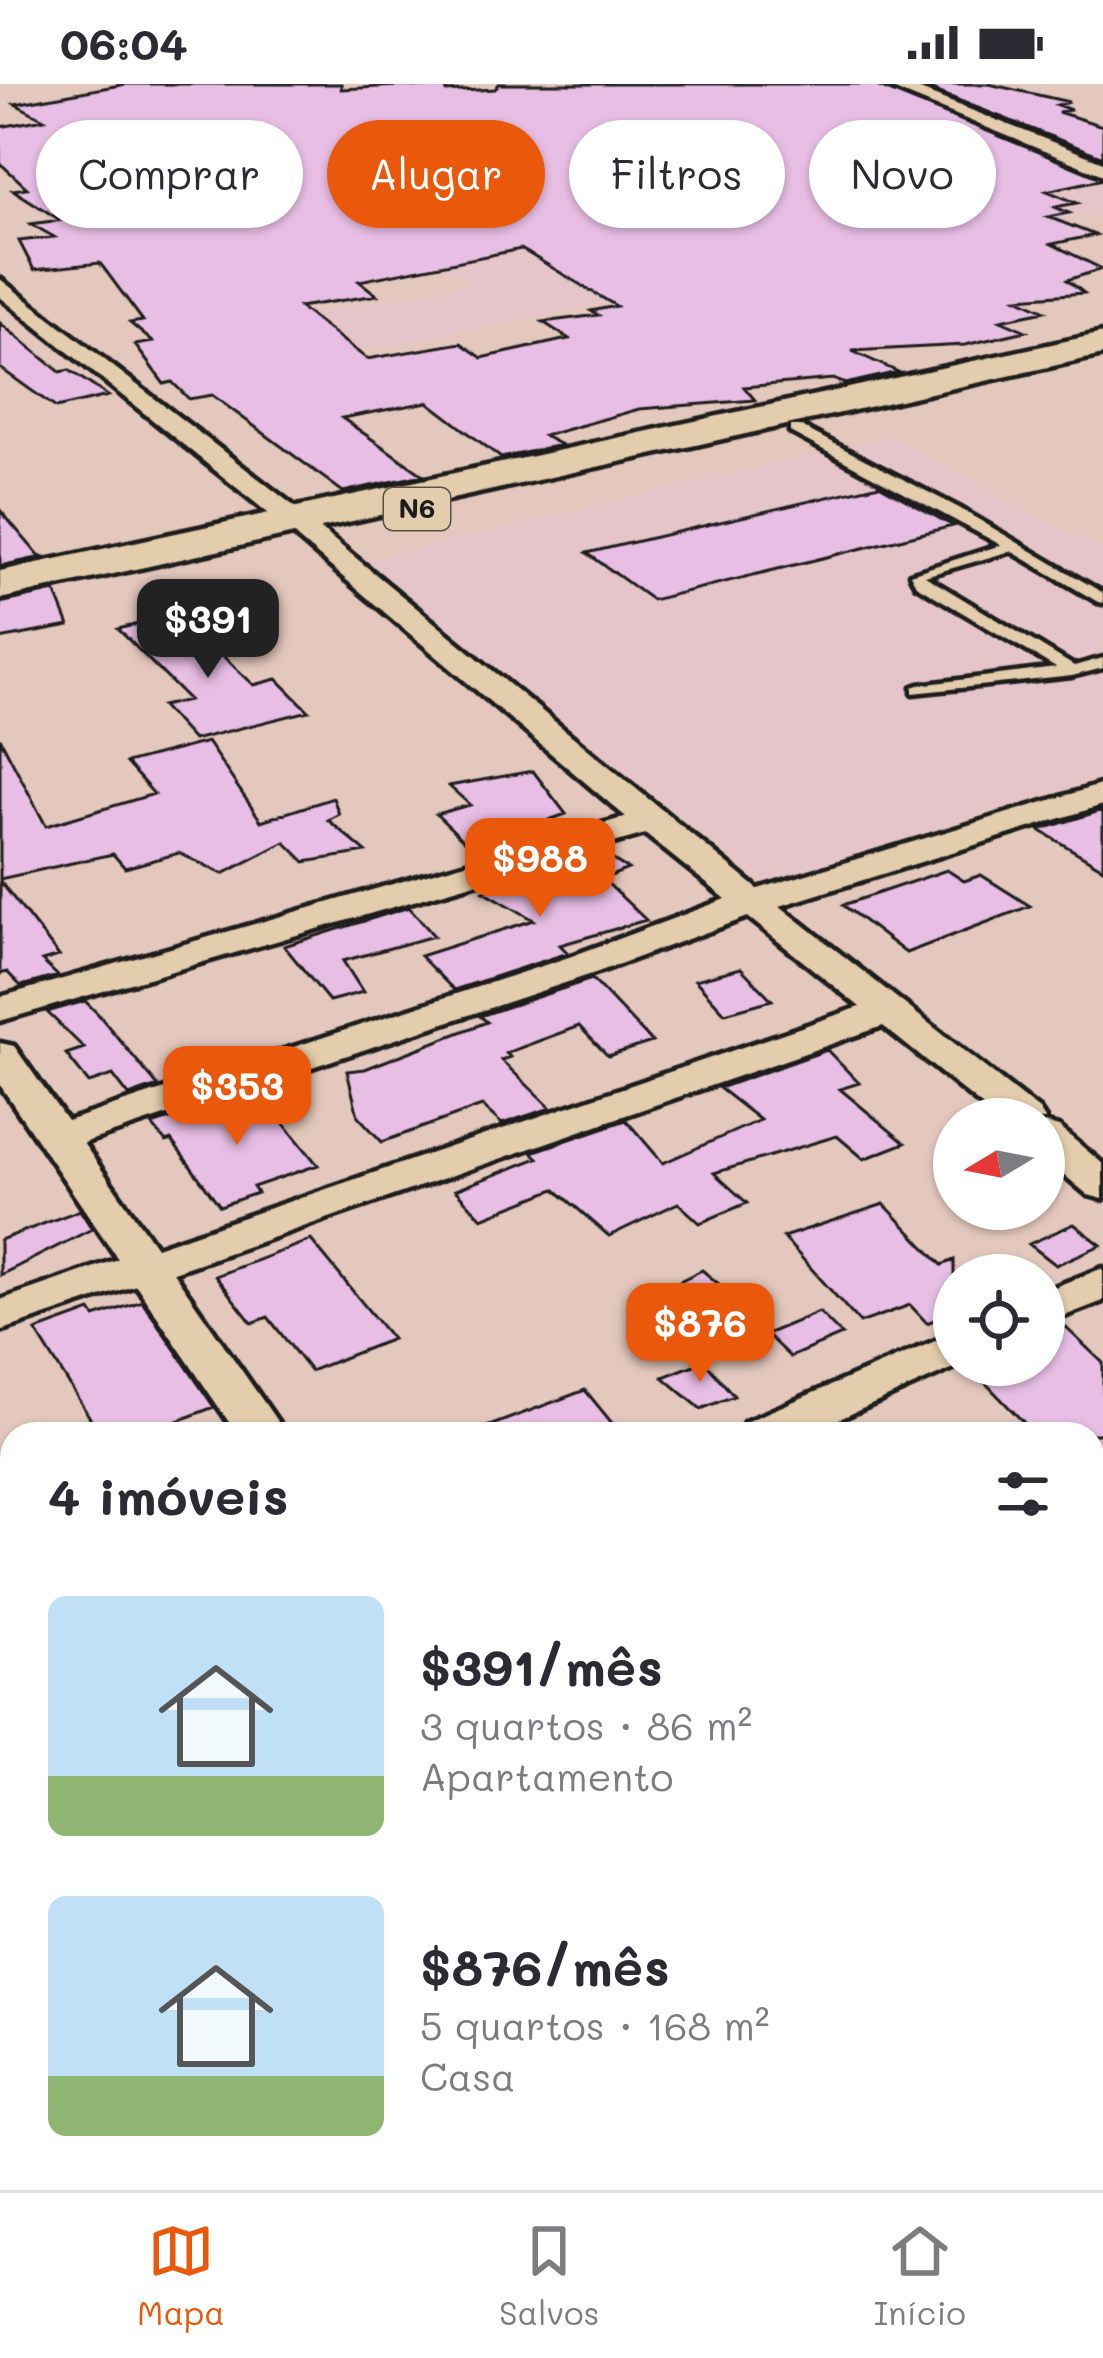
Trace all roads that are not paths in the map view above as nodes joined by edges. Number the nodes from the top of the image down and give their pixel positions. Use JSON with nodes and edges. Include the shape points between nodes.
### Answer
{"nodes":[{"id":1,"x":889,"y":84,"type":"edge"},
{"id":2,"x":1099,"y":166,"type":"edge"},
{"id":3,"x":0,"y":286,"type":"edge"},
{"id":4,"x":1103,"y":344,"type":"edge"},
{"id":5,"x":1103,"y":360,"type":"edge"},
{"id":6,"x":996,"y":372,"type":"junction"},
{"id":7,"x":813,"y":419,"type":"junction"},
{"id":8,"x":300,"y":526,"type":"junction"},
{"id":9,"x":1012,"y":545,"type":"junction"},
{"id":10,"x":0,"y":585,"type":"edge"},
{"id":11,"x":0,"y":599,"type":"edge"},
{"id":12,"x":1103,"y":599,"type":"edge"},
{"id":13,"x":1103,"y":663,"type":"edge"},
{"id":14,"x":1072,"y":671,"type":"junction"},
{"id":15,"x":920,"y":690,"type":"dead end"},
{"id":16,"x":1103,"y":794,"type":"edge"},
{"id":17,"x":651,"y":821,"type":"junction"},
{"id":18,"x":753,"y":902,"type":"junction"},
{"id":19,"x":0,"y":1010,"type":"edge"},
{"id":20,"x":890,"y":1010,"type":"junction"},
{"id":21,"x":0,"y":1055,"type":"edge"},
{"id":22,"x":998,"y":1098,"type":"edge"},
{"id":23,"x":57,"y":1138,"type":"junction"},
{"id":24,"x":1065,"y":1152,"type":"edge"},
{"id":25,"x":1100,"y":1179,"type":"edge"},
{"id":26,"x":146,"y":1267,"type":"junction"},
{"id":27,"x":1103,"y":1283,"type":"edge"},
{"id":28,"x":1065,"y":1300,"type":"edge"},
{"id":29,"x":0,"y":1316,"type":"edge"},
{"id":30,"x":933,"y":1358,"type":"edge"},
{"id":31,"x":254,"y":1422,"type":"edge"},
{"id":32,"x":789,"y":1422,"type":"edge"}],
"edges":[{"from":1,"to":2,"type":"street"},
{"from":3,"to":8,"type":"street"},
{"from":4,"to":6,"type":"highway","number":"N6"},
{"from":5,"to":6,"type":"highway","number":"N6"},
{"from":6,"to":7,"type":"highway","number":"N6"},
{"from":7,"to":8,"type":"highway","number":"N6"},
{"from":7,"to":9,"type":"lane"},
{"from":8,"to":10,"type":"highway","number":"N6"},
{"from":8,"to":11,"type":"highway","number":"N6"},
{"from":8,"to":17,"type":"street"},
{"from":9,"to":12,"type":"lane"},
{"from":9,"to":14,"type":"lane","via":[[917,574]]},
{"from":13,"to":14,"type":"lane"},
{"from":14,"to":15,"type":"lane"},
{"from":16,"to":18,"type":"street"},
{"from":17,"to":18,"type":"street"},
{"from":17,"to":19,"type":"street"},
{"from":18,"to":20,"type":"street"},
{"from":18,"to":23,"type":"street"},
{"from":20,"to":22,"type":"street"},
{"from":20,"to":26,"type":"street"},
{"from":21,"to":23,"type":"street"},
{"from":23,"to":26,"type":"street"},
{"from":24,"to":25,"type":"street"},
{"from":26,"to":29,"type":"street"},
{"from":26,"to":31,"type":"street"},
{"from":27,"to":28,"type":"street"},
{"from":30,"to":32,"type":"street"}]}
